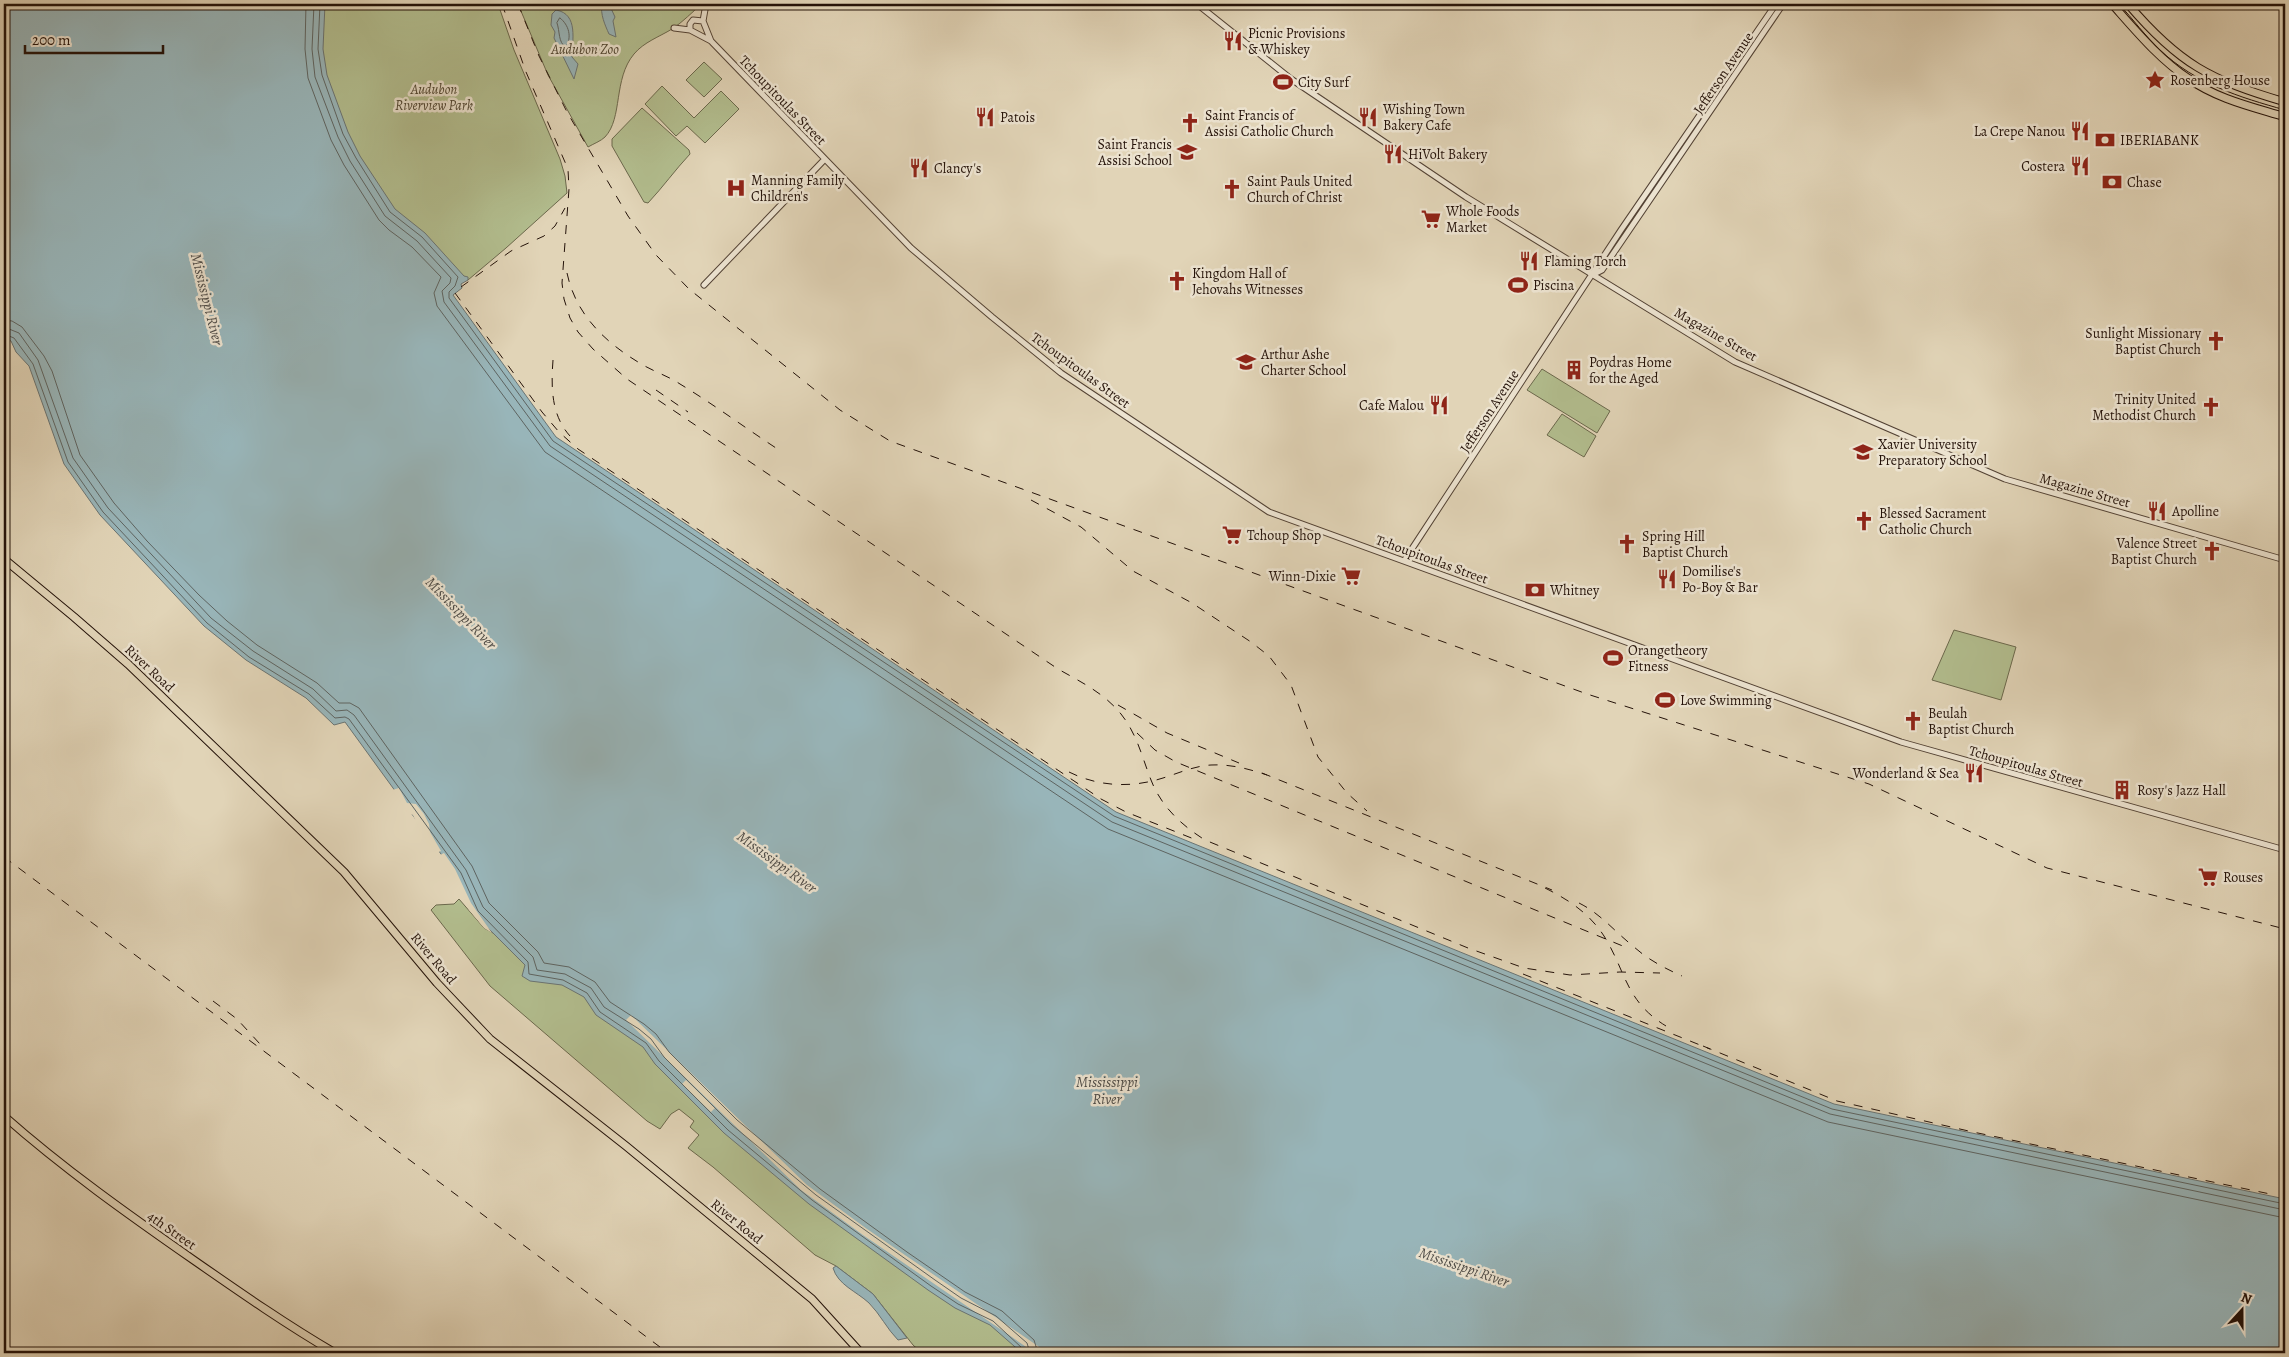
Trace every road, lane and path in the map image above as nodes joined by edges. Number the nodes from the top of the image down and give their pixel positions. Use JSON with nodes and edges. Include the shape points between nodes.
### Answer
{"nodes":[{"id":1,"x":706,"y":4,"type":"edge"},
{"id":2,"x":1197,"y":4,"type":"edge"},
{"id":3,"x":1776,"y":4,"type":"edge"},
{"id":4,"x":1784,"y":4,"type":"edge"},
{"id":5,"x":2112,"y":4,"type":"edge"},
{"id":6,"x":2128,"y":4,"type":"edge"},
{"id":7,"x":703,"y":21,"type":"junction"},
{"id":8,"x":674,"y":28,"type":"dead end"},
{"id":9,"x":690,"y":30,"type":"junction"},
{"id":10,"x":711,"y":41,"type":"junction"},
{"id":11,"x":2285,"y":102,"type":"edge"},
{"id":12,"x":2285,"y":117,"type":"edge"},
{"id":13,"x":824,"y":160,"type":"junction"},
{"id":14,"x":1593,"y":274,"type":"junction"},
{"id":15,"x":704,"y":285,"type":"dead end"},
{"id":16,"x":4,"y":560,"type":"edge"},
{"id":17,"x":2285,"y":560,"type":"edge"},
{"id":18,"x":1404,"y":561,"type":"junction"},
{"id":19,"x":2285,"y":850,"type":"edge"},
{"id":20,"x":4,"y":1116,"type":"edge"},
{"id":21,"x":335,"y":1353,"type":"edge"},
{"id":22,"x":861,"y":1353,"type":"edge"}],
"edges":[{"from":1,"to":7,"type":"street"},
{"from":2,"to":14,"type":"street","name":"Magazine Street","via":[[1291,79],[1466,198]]},
{"from":3,"to":14,"type":"street","name":"Jefferson Avenue"},
{"from":4,"to":14,"type":"street","name":"Jefferson Avenue","via":[[1602,270]]},
{"from":5,"to":12,"type":"main road","via":[[2152,49],[2189,79],[2232,100]]},
{"from":6,"to":11,"type":"main road","via":[[2162,40],[2194,67],[2238,88]]},
{"from":7,"to":9,"type":"street","via":[[693,20]]},
{"from":7,"to":10,"type":"street","name":"Tchoupitoulas Street"},
{"from":8,"to":9,"type":"street","name":"Tchoupitoulas Street"},
{"from":9,"to":10,"type":"street","name":"Tchoupitoulas Street"},
{"from":10,"to":13,"type":"street","name":"Tchoupitoulas Street"},
{"from":13,"to":15,"type":"street"},
{"from":13,"to":18,"type":"street","name":"Tchoupitoulas Street","via":[[911,248],[1061,373],[1269,512]]},
{"from":14,"to":17,"type":"street","name":"Magazine Street","via":[[1735,362],[2005,479]]},
{"from":14,"to":18,"type":"street","name":"Jefferson Avenue"},
{"from":16,"to":22,"type":"main road","name":"River Road","via":[[128,664],[344,872],[490,1039],[812,1299]]},
{"from":18,"to":19,"type":"street","name":"Tchoupitoulas Street","via":[[1901,742]]},
{"from":20,"to":21,"type":"main road","name":"4th Street","via":[[57,1162],[118,1207],[251,1300]]}]}
